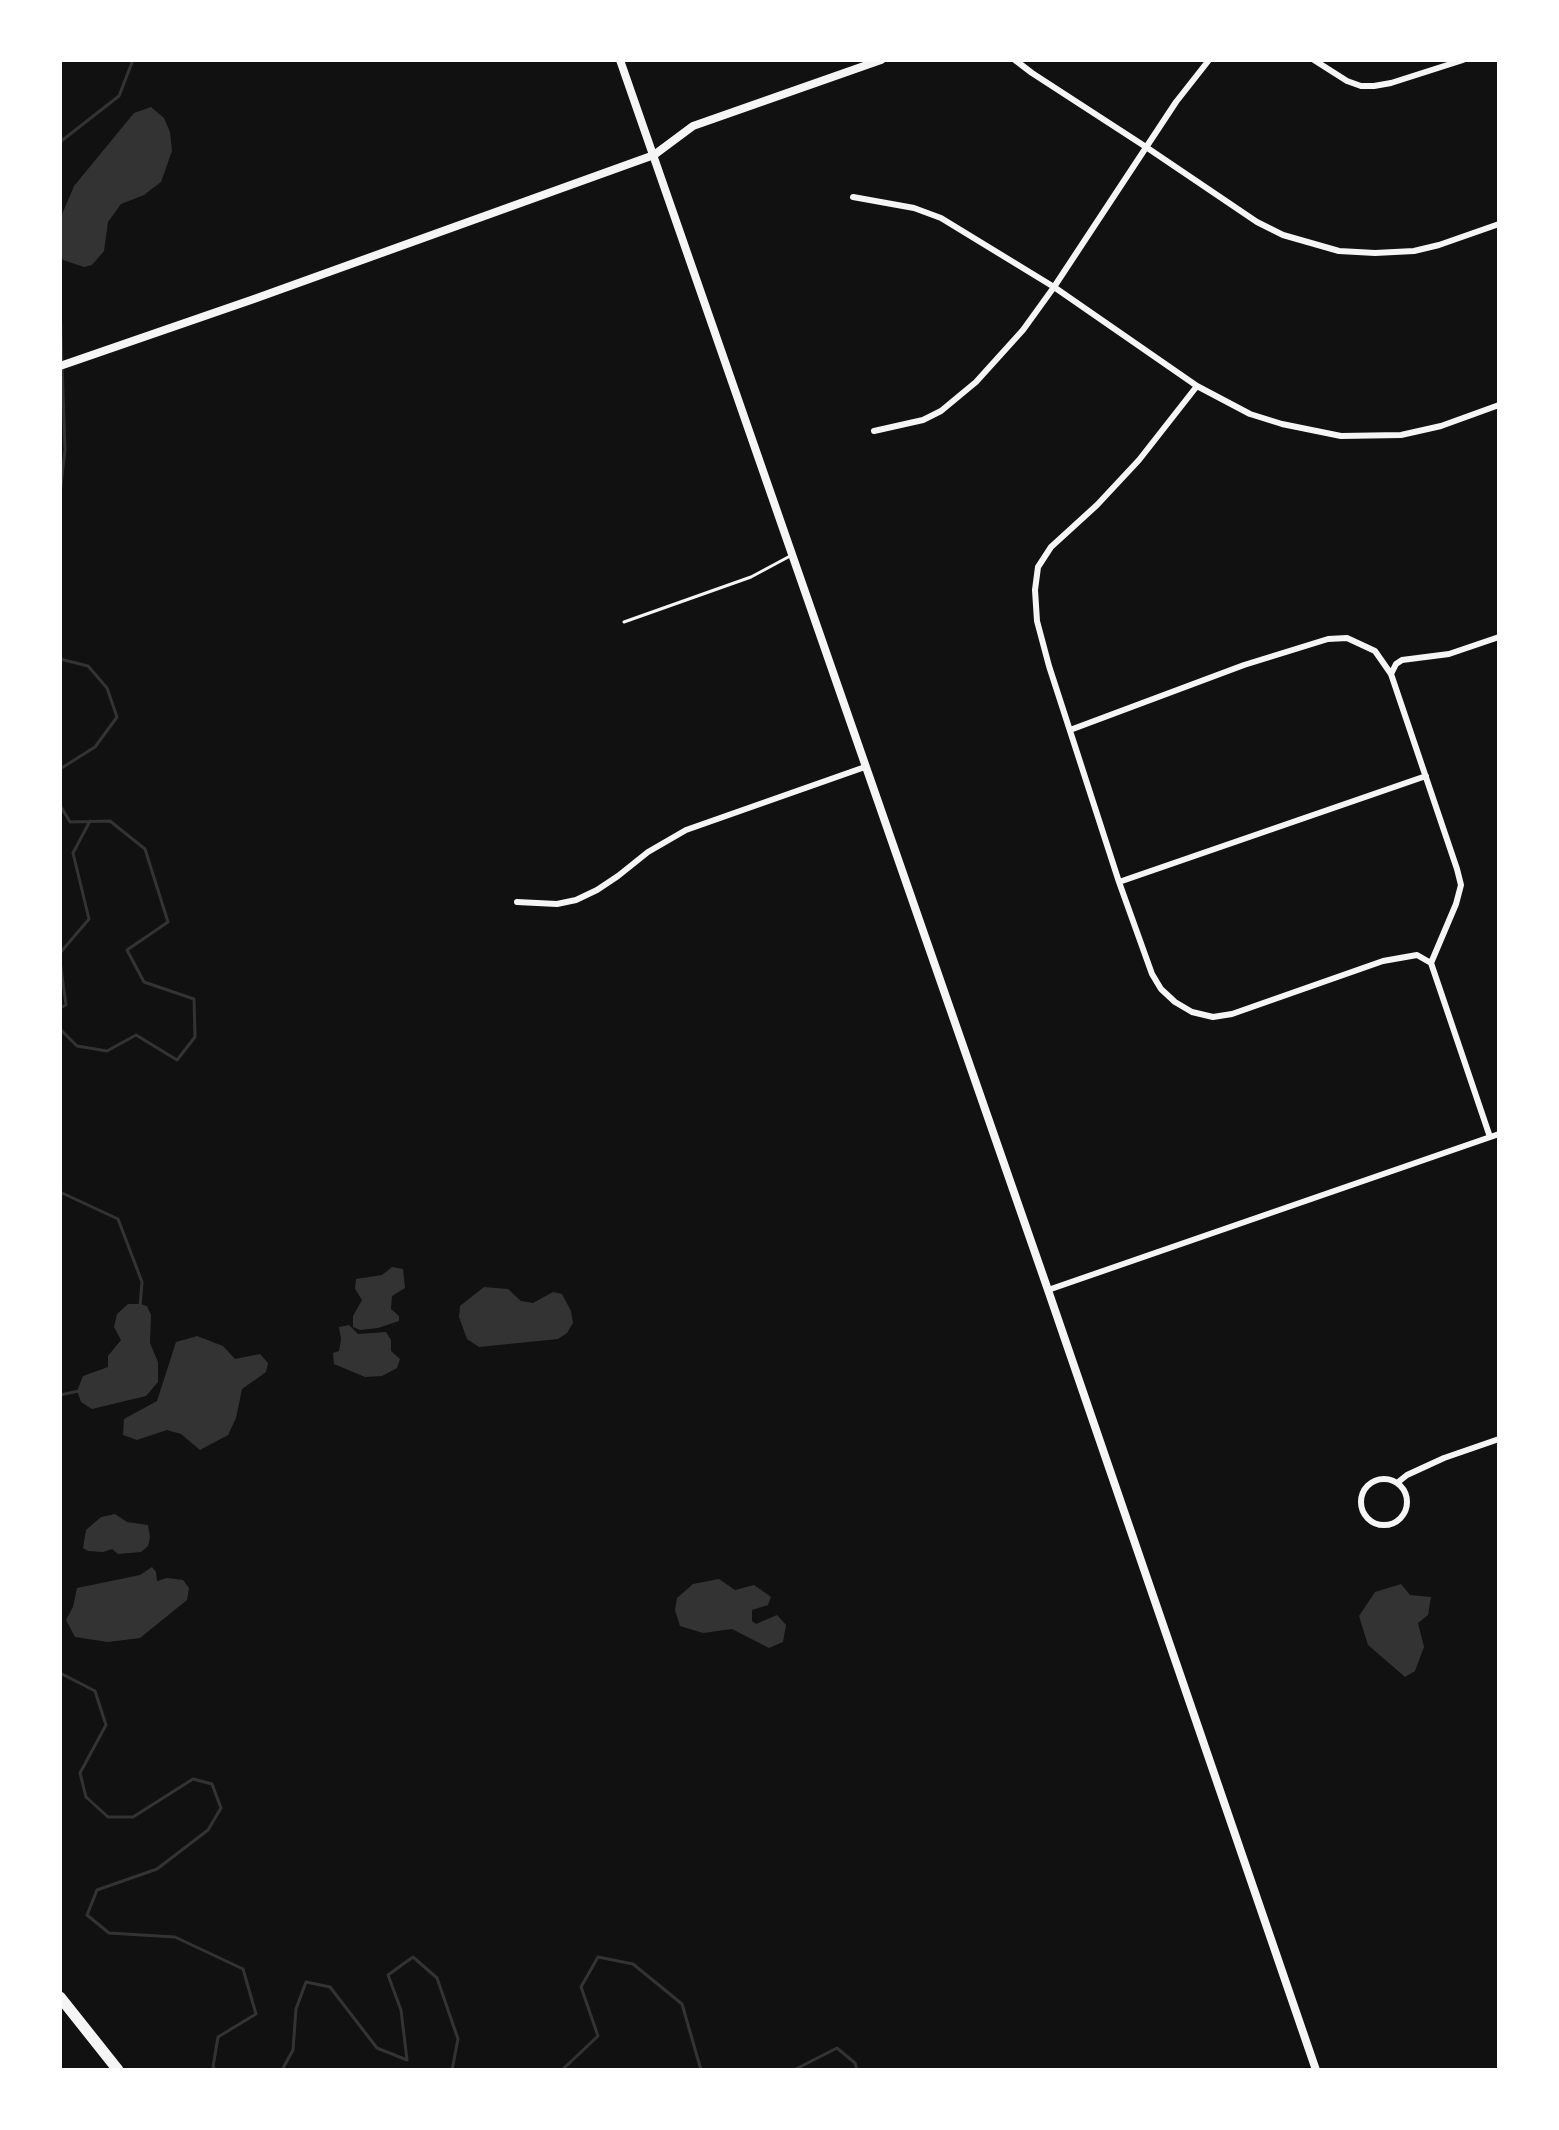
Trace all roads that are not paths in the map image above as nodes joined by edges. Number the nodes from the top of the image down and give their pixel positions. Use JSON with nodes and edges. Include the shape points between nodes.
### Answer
{"nodes":[{"id":1,"x":620,"y":60,"type":"edge"},
{"id":2,"x":881,"y":60,"type":"edge"},
{"id":3,"x":1015,"y":60,"type":"edge"},
{"id":4,"x":1209,"y":60,"type":"edge"},
{"id":5,"x":1314,"y":60,"type":"edge"},
{"id":6,"x":1463,"y":60,"type":"edge"},
{"id":7,"x":1146,"y":147,"type":"junction"},
{"id":8,"x":654,"y":155,"type":"junction"},
{"id":9,"x":853,"y":197,"type":"dead end"},
{"id":10,"x":1499,"y":224,"type":"edge"},
{"id":11,"x":1054,"y":287,"type":"junction"},
{"id":12,"x":60,"y":366,"type":"edge"},
{"id":13,"x":1197,"y":386,"type":"junction"},
{"id":14,"x":1499,"y":405,"type":"edge"},
{"id":15,"x":874,"y":431,"type":"dead end"},
{"id":16,"x":792,"y":555,"type":"junction"},
{"id":17,"x":624,"y":622,"type":"dead end"},
{"id":18,"x":1499,"y":637,"type":"edge"},
{"id":19,"x":1391,"y":674,"type":"junction"},
{"id":20,"x":1070,"y":730,"type":"junction"},
{"id":21,"x":865,"y":767,"type":"junction"},
{"id":22,"x":1426,"y":776,"type":"junction"},
{"id":23,"x":1119,"y":882,"type":"junction"},
{"id":24,"x":517,"y":902,"type":"dead end"},
{"id":25,"x":1431,"y":963,"type":"junction"},
{"id":26,"x":1499,"y":1134,"type":"edge"},
{"id":27,"x":1490,"y":1137,"type":"junction"},
{"id":28,"x":1048,"y":1290,"type":"junction"},
{"id":29,"x":1499,"y":1439,"type":"edge"},
{"id":30,"x":1397,"y":1483,"type":"junction"},
{"id":31,"x":60,"y":1997,"type":"edge"},
{"id":32,"x":118,"y":2070,"type":"edge"},
{"id":33,"x":1316,"y":2070,"type":"edge"}],
"edges":[{"from":1,"to":8,"type":"street"},
{"from":2,"to":8,"type":"street","via":[[693,126]]},
{"from":3,"to":7,"type":"street"},
{"from":4,"to":7,"type":"street"},
{"from":5,"to":6,"type":"street","via":[[1347,81],[1374,86]]},
{"from":7,"to":10,"type":"street","via":[[1257,222],[1339,251],[1414,251]]},
{"from":7,"to":11,"type":"street"},
{"from":8,"to":12,"type":"street"},
{"from":8,"to":16,"type":"street"},
{"from":9,"to":11,"type":"street","via":[[941,218]]},
{"from":11,"to":13,"type":"street"},
{"from":11,"to":15,"type":"street","via":[[976,382],[941,411]]},
{"from":13,"to":14,"type":"street","via":[[1250,414],[1341,436],[1401,435]]},
{"from":13,"to":20,"type":"street","via":[[1139,460],[1051,547],[1038,567],[1037,621]]},
{"from":16,"to":17,"type":"lane","via":[[751,577]]},
{"from":16,"to":21,"type":"street"},
{"from":18,"to":19,"type":"street","via":[[1449,654],[1402,660]]},
{"from":19,"to":20,"type":"street","via":[[1375,651],[1347,638],[1328,639]]},
{"from":19,"to":22,"type":"street"},
{"from":20,"to":23,"type":"street"},
{"from":21,"to":24,"type":"street","via":[[686,830],[576,900]]},
{"from":21,"to":28,"type":"street"},
{"from":22,"to":23,"type":"street"},
{"from":22,"to":25,"type":"street","via":[[1461,885]]},
{"from":23,"to":25,"type":"street","via":[[1152,974],[1161,989],[1192,1012],[1232,1014],[1401,956],[1417,955]]},
{"from":25,"to":27,"type":"street"},
{"from":26,"to":27,"type":"street"},
{"from":27,"to":28,"type":"street"},
{"from":28,"to":33,"type":"street"},
{"from":29,"to":30,"type":"street","via":[[1444,1458]]},
{"from":30,"to":30,"type":"street","via":[[1407,1503],[1401,1517],[1388,1524],[1367,1518],[1361,1505],[1364,1490],[1383,1479]]},
{"from":31,"to":32,"type":"highway"}]}
